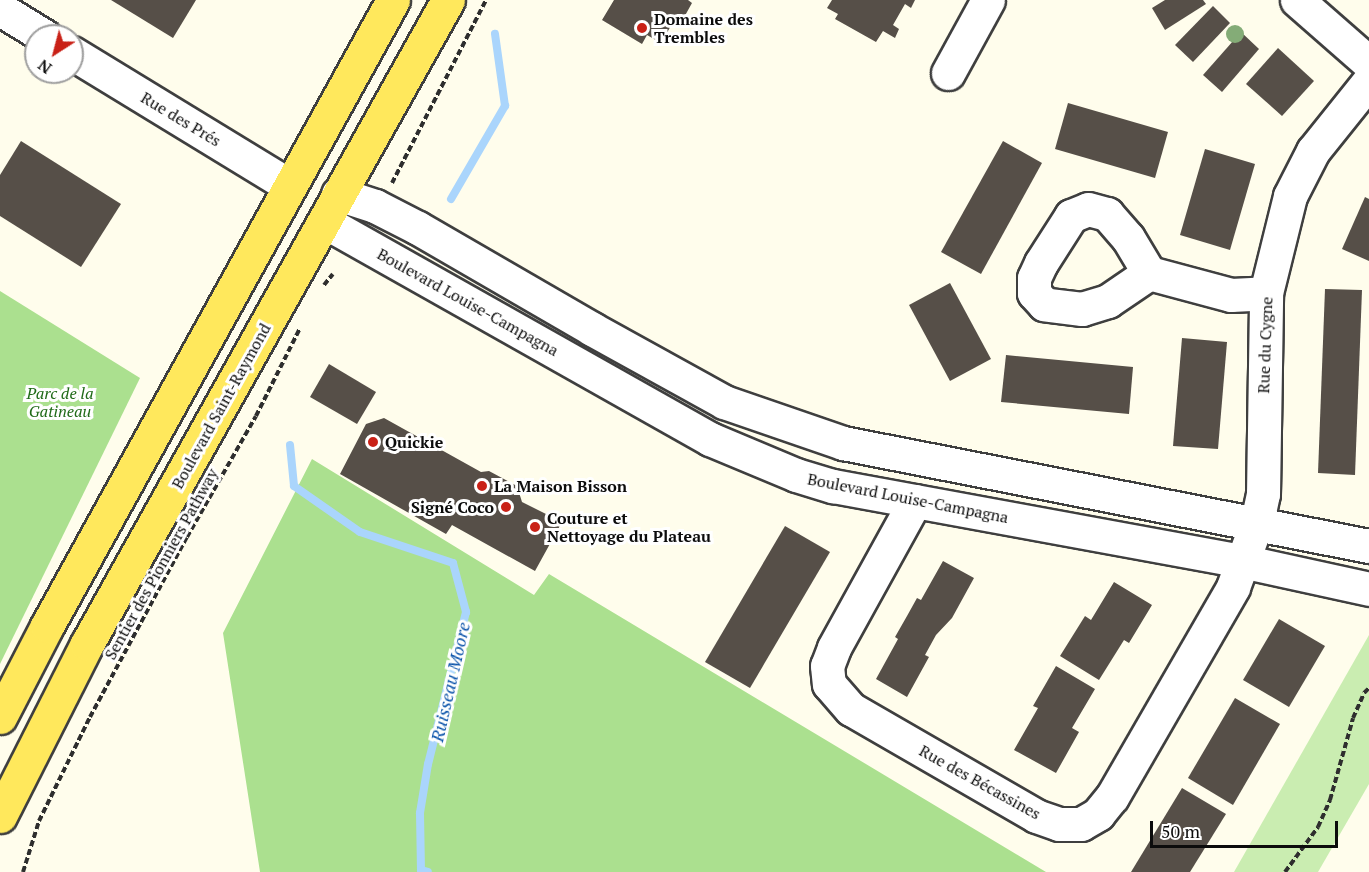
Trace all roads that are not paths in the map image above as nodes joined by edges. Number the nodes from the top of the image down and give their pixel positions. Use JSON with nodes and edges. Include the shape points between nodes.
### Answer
{"nodes":[{"id":1,"x":393,"y":0,"type":"edge"},
{"id":2,"x":448,"y":0,"type":"edge"},
{"id":3,"x":988,"y":0,"type":"edge"},
{"id":4,"x":1298,"y":0,"type":"edge"},
{"id":5,"x":0,"y":9,"type":"edge"},
{"id":6,"x":24,"y":24,"type":"edge"},
{"id":7,"x":84,"y":60,"type":"edge"},
{"id":8,"x":1369,"y":63,"type":"edge"},
{"id":9,"x":948,"y":73,"type":"dead end"},
{"id":10,"x":1369,"y":81,"type":"edge"},
{"id":11,"x":290,"y":186,"type":"junction"},
{"id":12,"x":332,"y":208,"type":"junction"},
{"id":13,"x":1149,"y":273,"type":"dead end"},
{"id":14,"x":1266,"y":293,"type":"junction"},
{"id":15,"x":915,"y":501,"type":"junction"},
{"id":16,"x":1257,"y":522,"type":"junction"},
{"id":17,"x":1369,"y":546,"type":"edge"},
{"id":18,"x":1241,"y":561,"type":"junction"},
{"id":19,"x":1369,"y":589,"type":"edge"},
{"id":20,"x":0,"y":717,"type":"edge"},
{"id":21,"x":0,"y":816,"type":"edge"}],
"edges":[{"from":1,"to":11,"type":"main road"},
{"from":2,"to":12,"type":"main road","name":"Boulevard Saint-Raymond"},
{"from":3,"to":9,"type":"street"},
{"from":4,"to":8,"type":"street"},
{"from":5,"to":6,"type":"street"},
{"from":7,"to":11,"type":"street","name":"Rue des Prés"},
{"from":10,"to":14,"type":"street","name":"Rue du Cygne","via":[[1313,151],[1290,196]]},
{"from":11,"to":12,"type":"main road"},
{"from":11,"to":20,"type":"main road"},
{"from":12,"to":15,"type":"street","name":"Boulevard Louise-Campagna","via":[[737,452],[815,480]]},
{"from":12,"to":16,"type":"street","via":[[375,206],[724,402],[843,443]]},
{"from":12,"to":21,"type":"main road","name":"Boulevard Saint-Raymond","via":[[87,644]]},
{"from":13,"to":14,"type":"street","via":[[1231,295]]},
{"from":14,"to":16,"type":"street","name":"Rue du Cygne","via":[[1263,494]]},
{"from":15,"to":18,"type":"street","name":"Boulevard Louise-Campagna"},
{"from":15,"to":18,"type":"street","name":"Rue des Bécassines","via":[[834,648],[827,666],[829,684],[851,710],[1036,816],[1059,824],[1081,824],[1098,814],[1112,797],[1228,598]]},
{"from":16,"to":17,"type":"street"},
{"from":16,"to":18,"type":"street","name":"Rue du Cygne"},
{"from":18,"to":19,"type":"street","name":"Boulevard Louise-Campagna"}]}
